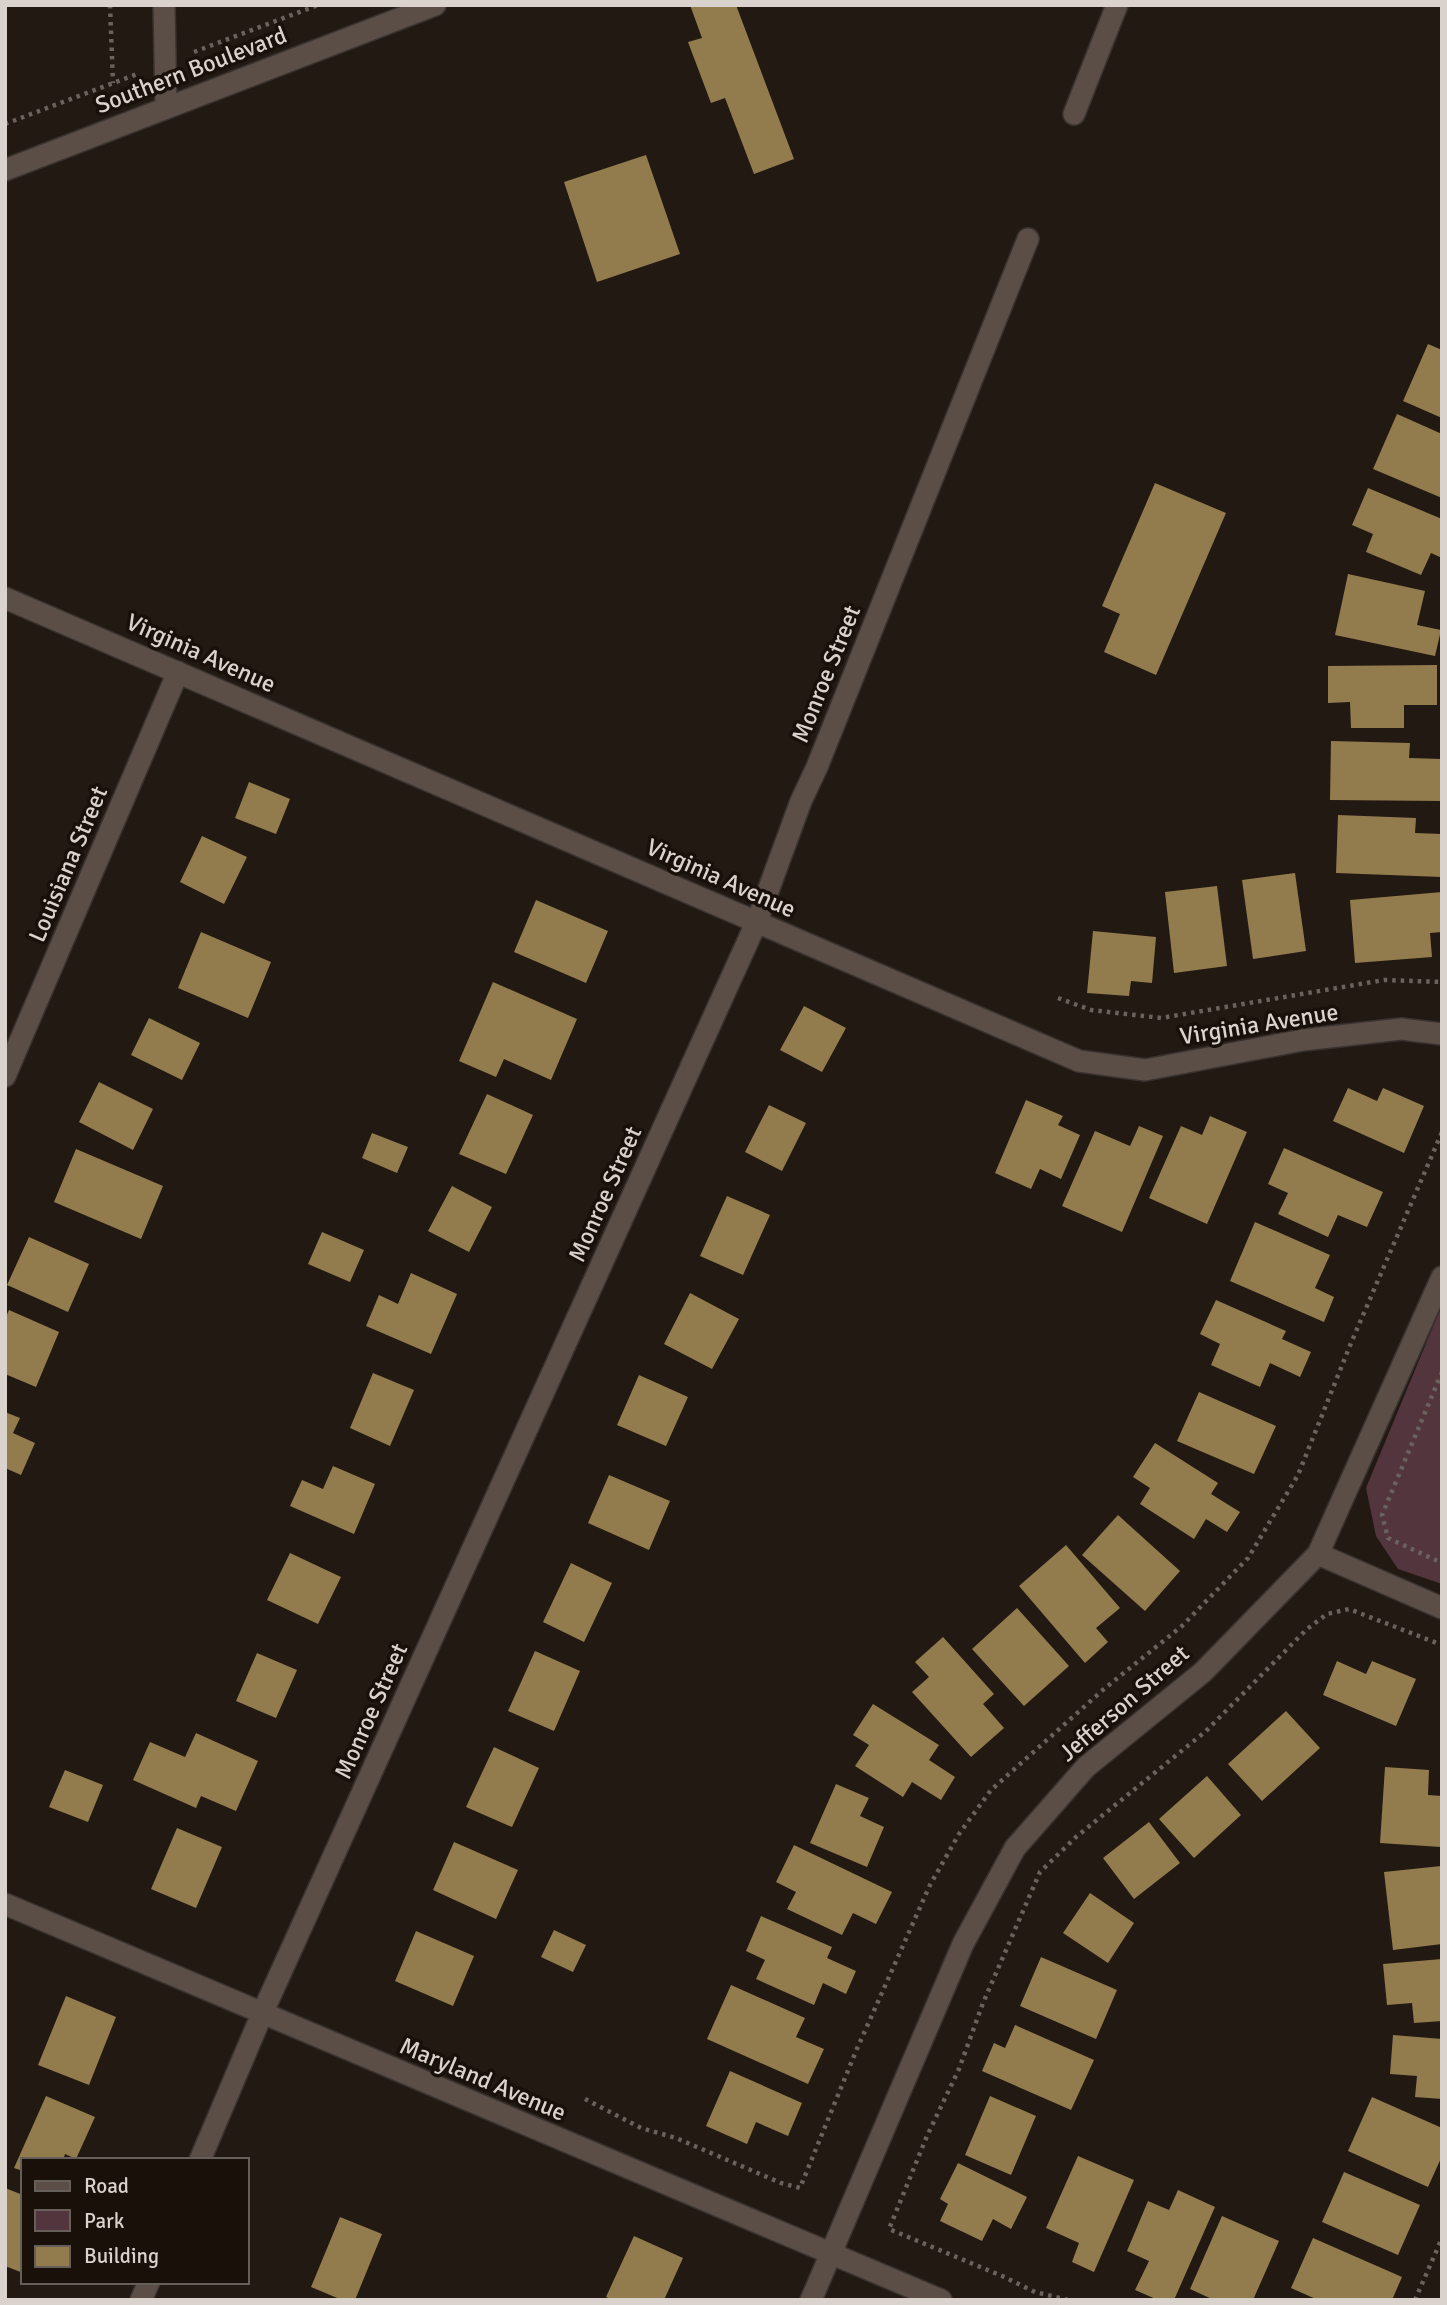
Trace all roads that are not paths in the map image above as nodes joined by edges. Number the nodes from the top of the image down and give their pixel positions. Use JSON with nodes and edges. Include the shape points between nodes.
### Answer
{"nodes":[{"id":1,"x":164,"y":5,"type":"edge"},
{"id":2,"x":435,"y":5,"type":"edge"},
{"id":3,"x":1116,"y":5,"type":"edge"},
{"id":4,"x":166,"y":107,"type":"junction"},
{"id":5,"x":1074,"y":114,"type":"dead end"},
{"id":6,"x":5,"y":170,"type":"edge"},
{"id":7,"x":1028,"y":239,"type":"dead end"},
{"id":8,"x":5,"y":598,"type":"edge"},
{"id":9,"x":178,"y":672,"type":"junction"},
{"id":10,"x":757,"y":921,"type":"junction"},
{"id":11,"x":1442,"y":1034,"type":"edge"},
{"id":12,"x":5,"y":1076,"type":"edge"},
{"id":13,"x":1442,"y":1277,"type":"edge"},
{"id":14,"x":1318,"y":1554,"type":"junction"},
{"id":15,"x":1442,"y":1608,"type":"edge"},
{"id":16,"x":5,"y":1905,"type":"edge"},
{"id":17,"x":262,"y":2014,"type":"junction"},
{"id":18,"x":201,"y":2158,"type":"edge"},
{"id":19,"x":831,"y":2253,"type":"junction"},
{"id":20,"x":148,"y":2284,"type":"edge"},
{"id":21,"x":141,"y":2300,"type":"edge"},
{"id":22,"x":811,"y":2300,"type":"edge"},
{"id":23,"x":942,"y":2300,"type":"edge"}],
"edges":[{"from":1,"to":4,"type":"street"},
{"from":2,"to":4,"type":"street","name":"Southern Boulevard"},
{"from":3,"to":5,"type":"street"},
{"from":4,"to":6,"type":"street","name":"Southern Boulevard"},
{"from":7,"to":10,"type":"street","name":"Monroe Street"},
{"from":8,"to":9,"type":"street","name":"Virginia Avenue"},
{"from":9,"to":10,"type":"street","name":"Virginia Avenue"},
{"from":9,"to":12,"type":"street","name":"Louisiana Street"},
{"from":10,"to":11,"type":"street","name":"Virginia Avenue","via":[[1079,1061],[1145,1070],[1303,1040],[1401,1029]]},
{"from":10,"to":17,"type":"street","name":"Monroe Street"},
{"from":13,"to":14,"type":"street","name":"Jefferson Street"},
{"from":14,"to":15,"type":"street"},
{"from":14,"to":19,"type":"street","name":"Jefferson Street","via":[[1203,1672],[1086,1767],[1015,1848],[963,1944]]},
{"from":16,"to":17,"type":"street","name":"Maryland Avenue"},
{"from":17,"to":18,"type":"street","name":"Monroe Street"},
{"from":17,"to":19,"type":"street","name":"Maryland Avenue"},
{"from":19,"to":22,"type":"street","name":"Jefferson Street"},
{"from":19,"to":23,"type":"street","name":"Maryland Avenue"},
{"from":20,"to":21,"type":"street"}]}
